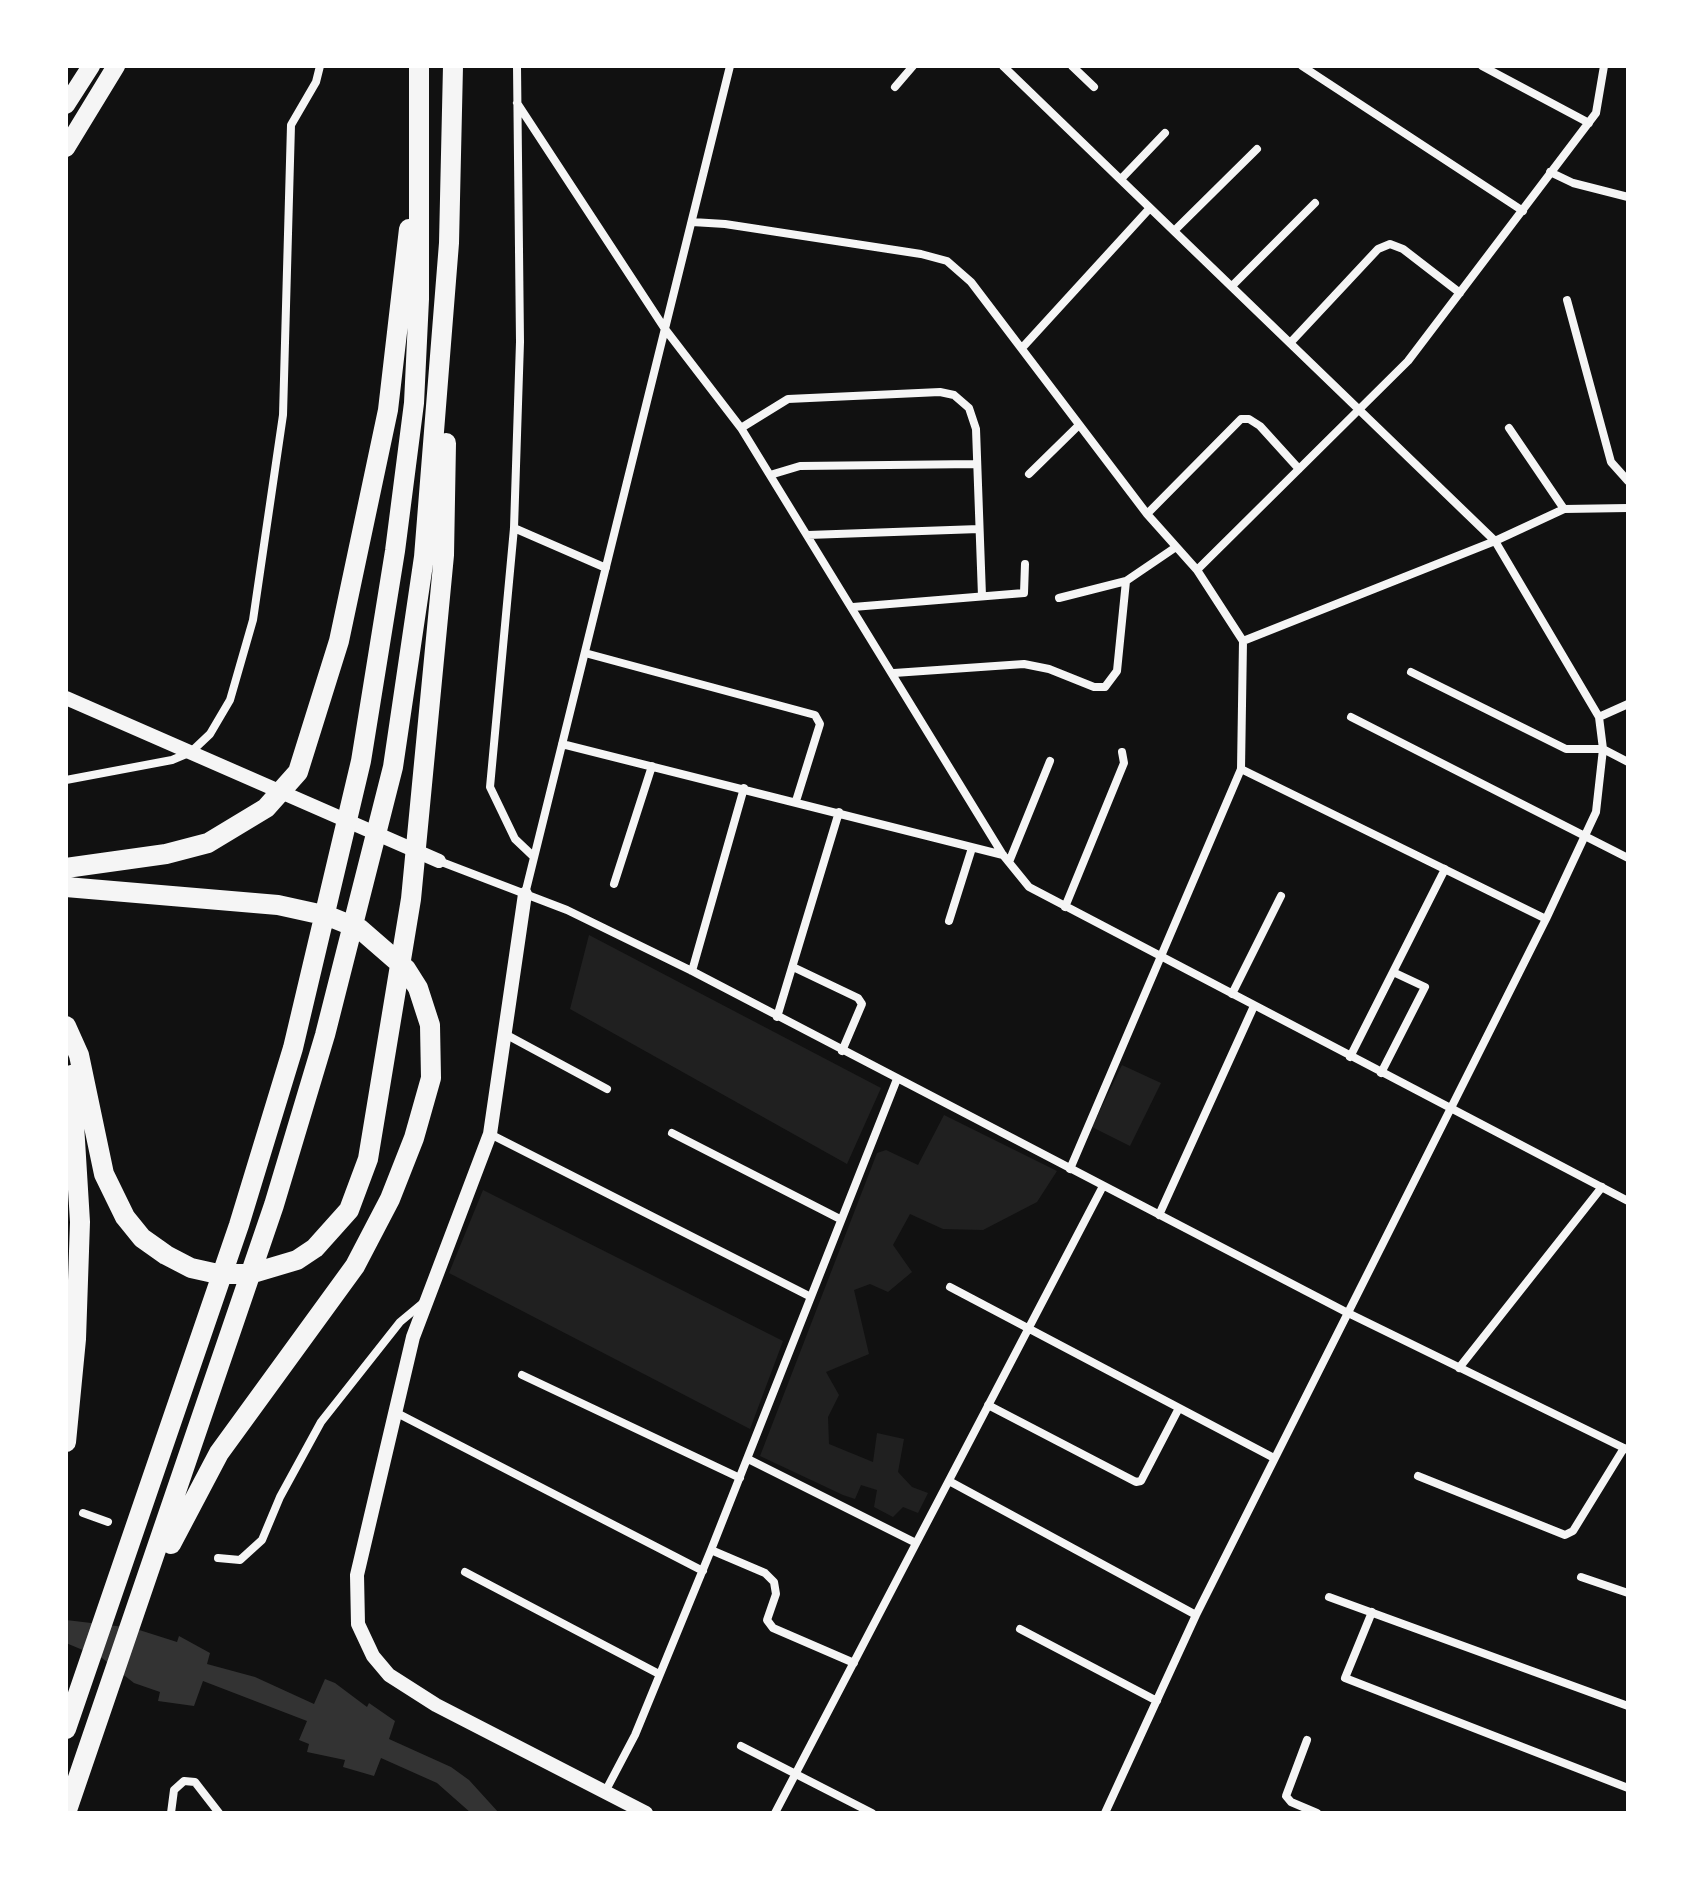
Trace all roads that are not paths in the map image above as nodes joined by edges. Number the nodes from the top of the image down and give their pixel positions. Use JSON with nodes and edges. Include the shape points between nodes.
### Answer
{"nodes":[{"id":1,"x":91,"y":66,"type":"edge"},
{"id":2,"x":116,"y":66,"type":"edge"},
{"id":3,"x":320,"y":66,"type":"edge"},
{"id":4,"x":419,"y":66,"type":"edge"},
{"id":5,"x":453,"y":66,"type":"edge"},
{"id":6,"x":517,"y":66,"type":"edge"},
{"id":7,"x":730,"y":66,"type":"edge"},
{"id":8,"x":913,"y":66,"type":"edge"},
{"id":9,"x":1003,"y":66,"type":"edge"},
{"id":10,"x":1072,"y":66,"type":"edge"},
{"id":11,"x":1302,"y":66,"type":"edge"},
{"id":12,"x":1482,"y":66,"type":"edge"},
{"id":13,"x":1604,"y":66,"type":"edge"},
{"id":14,"x":895,"y":87,"type":"dead end"},
{"id":15,"x":1094,"y":87,"type":"dead end"},
{"id":16,"x":517,"y":103,"type":"junction"},
{"id":17,"x":66,"y":105,"type":"edge"},
{"id":18,"x":421,"y":122,"type":"junction"},
{"id":19,"x":1589,"y":123,"type":"junction"},
{"id":20,"x":1165,"y":133,"type":"dead end"},
{"id":21,"x":66,"y":148,"type":"edge"},
{"id":22,"x":1257,"y":149,"type":"dead end"},
{"id":23,"x":1550,"y":172,"type":"junction"},
{"id":24,"x":1121,"y":179,"type":"junction"},
{"id":25,"x":1628,"y":197,"type":"edge"},
{"id":26,"x":1315,"y":203,"type":"dead end"},
{"id":27,"x":1150,"y":208,"type":"junction"},
{"id":28,"x":1523,"y":211,"type":"junction"},
{"id":29,"x":692,"y":222,"type":"junction"},
{"id":30,"x":1174,"y":231,"type":"junction"},
{"id":31,"x":449,"y":243,"type":"junction"},
{"id":32,"x":1232,"y":286,"type":"junction"},
{"id":33,"x":1460,"y":293,"type":"junction"},
{"id":34,"x":1567,"y":300,"type":"dead end"},
{"id":35,"x":665,"y":329,"type":"junction"},
{"id":36,"x":1291,"y":342,"type":"junction"},
{"id":37,"x":1022,"y":348,"type":"junction"},
{"id":38,"x":1361,"y":410,"type":"junction"},
{"id":39,"x":1079,"y":425,"type":"junction"},
{"id":40,"x":741,"y":428,"type":"junction"},
{"id":41,"x":1509,"y":428,"type":"dead end"},
{"id":42,"x":977,"y":464,"type":"junction"},
{"id":43,"x":1299,"y":469,"type":"junction"},
{"id":44,"x":1029,"y":474,"type":"dead end"},
{"id":45,"x":770,"y":475,"type":"junction"},
{"id":46,"x":1628,"y":481,"type":"edge"},
{"id":47,"x":1628,"y":508,"type":"edge"},
{"id":48,"x":1564,"y":509,"type":"junction"},
{"id":49,"x":1147,"y":514,"type":"junction"},
{"id":50,"x":514,"y":528,"type":"junction"},
{"id":51,"x":979,"y":529,"type":"junction"},
{"id":52,"x":808,"y":535,"type":"junction"},
{"id":53,"x":1495,"y":541,"type":"junction"},
{"id":54,"x":1176,"y":547,"type":"junction"},
{"id":55,"x":1025,"y":564,"type":"dead end"},
{"id":56,"x":606,"y":568,"type":"junction"},
{"id":57,"x":1197,"y":570,"type":"junction"},
{"id":58,"x":1126,"y":581,"type":"junction"},
{"id":59,"x":982,"y":596,"type":"junction"},
{"id":60,"x":1059,"y":598,"type":"dead end"},
{"id":61,"x":853,"y":607,"type":"junction"},
{"id":62,"x":1243,"y":641,"type":"junction"},
{"id":63,"x":585,"y":653,"type":"junction"},
{"id":64,"x":1411,"y":672,"type":"dead end"},
{"id":65,"x":894,"y":673,"type":"junction"},
{"id":66,"x":66,"y":698,"type":"edge"},
{"id":67,"x":1628,"y":704,"type":"edge"},
{"id":68,"x":1351,"y":717,"type":"dead end"},
{"id":69,"x":1599,"y":717,"type":"junction"},
{"id":70,"x":562,"y":744,"type":"junction"},
{"id":71,"x":1603,"y":749,"type":"junction"},
{"id":72,"x":191,"y":752,"type":"junction"},
{"id":73,"x":1122,"y":752,"type":"dead end"},
{"id":74,"x":1050,"y":761,"type":"dead end"},
{"id":75,"x":1628,"y":762,"type":"edge"},
{"id":76,"x":652,"y":766,"type":"junction"},
{"id":77,"x":1241,"y":769,"type":"junction"},
{"id":78,"x":66,"y":780,"type":"edge"},
{"id":79,"x":744,"y":788,"type":"junction"},
{"id":80,"x":796,"y":801,"type":"junction"},
{"id":81,"x":839,"y":812,"type":"junction"},
{"id":82,"x":1584,"y":836,"type":"junction"},
{"id":83,"x":972,"y":848,"type":"junction"},
{"id":84,"x":534,"y":857,"type":"junction"},
{"id":85,"x":1006,"y":858,"type":"junction"},
{"id":86,"x":1628,"y":858,"type":"edge"},
{"id":87,"x":439,"y":861,"type":"joint"},
{"id":88,"x":66,"y":868,"type":"edge"},
{"id":89,"x":1445,"y":869,"type":"junction"},
{"id":90,"x":614,"y":884,"type":"dead end"},
{"id":91,"x":66,"y":887,"type":"edge"},
{"id":92,"x":525,"y":894,"type":"junction"},
{"id":93,"x":1281,"y":896,"type":"dead end"},
{"id":94,"x":1065,"y":907,"type":"junction"},
{"id":95,"x":1546,"y":919,"type":"junction"},
{"id":96,"x":949,"y":921,"type":"dead end"},
{"id":97,"x":1162,"y":957,"type":"junction"},
{"id":98,"x":793,"y":967,"type":"junction"},
{"id":99,"x":692,"y":971,"type":"junction"},
{"id":100,"x":1393,"y":972,"type":"junction"},
{"id":101,"x":1232,"y":994,"type":"junction"},
{"id":102,"x":1254,"y":1006,"type":"junction"},
{"id":103,"x":777,"y":1017,"type":"junction"},
{"id":104,"x":66,"y":1026,"type":"edge"},
{"id":105,"x":505,"y":1034,"type":"junction"},
{"id":106,"x":842,"y":1051,"type":"junction"},
{"id":107,"x":66,"y":1053,"type":"edge"},
{"id":108,"x":1350,"y":1057,"type":"junction"},
{"id":109,"x":1381,"y":1073,"type":"junction"},
{"id":110,"x":897,"y":1079,"type":"junction"},
{"id":111,"x":607,"y":1089,"type":"dead end"},
{"id":112,"x":1450,"y":1110,"type":"junction"},
{"id":113,"x":672,"y":1133,"type":"dead end"},
{"id":114,"x":490,"y":1134,"type":"junction"},
{"id":115,"x":1070,"y":1169,"type":"junction"},
{"id":116,"x":1103,"y":1186,"type":"junction"},
{"id":117,"x":1602,"y":1187,"type":"junction"},
{"id":118,"x":1628,"y":1201,"type":"edge"},
{"id":119,"x":1159,"y":1215,"type":"junction"},
{"id":120,"x":840,"y":1219,"type":"junction"},
{"id":121,"x":950,"y":1287,"type":"dead end"},
{"id":122,"x":811,"y":1297,"type":"junction"},
{"id":123,"x":425,"y":1301,"type":"junction"},
{"id":124,"x":1346,"y":1312,"type":"junction"},
{"id":125,"x":1028,"y":1329,"type":"junction"},
{"id":126,"x":1459,"y":1368,"type":"junction"},
{"id":127,"x":522,"y":1375,"type":"dead end"},
{"id":128,"x":988,"y":1405,"type":"junction"},
{"id":129,"x":1179,"y":1408,"type":"junction"},
{"id":130,"x":395,"y":1412,"type":"junction"},
{"id":131,"x":66,"y":1442,"type":"edge"},
{"id":132,"x":1626,"y":1449,"type":"edge"},
{"id":133,"x":1274,"y":1458,"type":"junction"},
{"id":134,"x":748,"y":1459,"type":"junction"},
{"id":135,"x":1418,"y":1476,"type":"dead end"},
{"id":136,"x":740,"y":1478,"type":"junction"},
{"id":137,"x":949,"y":1481,"type":"junction"},
{"id":138,"x":83,"y":1513,"type":"dead end"},
{"id":139,"x":108,"y":1522,"type":"dead end"},
{"id":140,"x":916,"y":1543,"type":"junction"},
{"id":141,"x":711,"y":1550,"type":"junction"},
{"id":142,"x":218,"y":1558,"type":"dead end"},
{"id":143,"x":703,"y":1571,"type":"junction"},
{"id":144,"x":465,"y":1572,"type":"dead end"},
{"id":145,"x":1581,"y":1577,"type":"dead end"},
{"id":146,"x":1628,"y":1593,"type":"edge"},
{"id":147,"x":1329,"y":1597,"type":"dead end"},
{"id":148,"x":139,"y":1605,"type":"junction"},
{"id":149,"x":1372,"y":1612,"type":"junction"},
{"id":150,"x":1196,"y":1615,"type":"junction"},
{"id":151,"x":1020,"y":1629,"type":"dead end"},
{"id":152,"x":854,"y":1663,"type":"junction"},
{"id":153,"x":659,"y":1674,"type":"junction"},
{"id":154,"x":1157,"y":1701,"type":"junction"},
{"id":155,"x":1628,"y":1706,"type":"edge"},
{"id":156,"x":66,"y":1729,"type":"edge"},
{"id":157,"x":1307,"y":1740,"type":"dead end"},
{"id":158,"x":741,"y":1746,"type":"dead end"},
{"id":159,"x":796,"y":1774,"type":"junction"},
{"id":160,"x":1628,"y":1788,"type":"edge"},
{"id":161,"x":605,"y":1792,"type":"junction"},
{"id":162,"x":66,"y":1813,"type":"edge"},
{"id":163,"x":171,"y":1813,"type":"edge"},
{"id":164,"x":219,"y":1813,"type":"edge"},
{"id":165,"x":646,"y":1813,"type":"edge"},
{"id":166,"x":775,"y":1813,"type":"edge"},
{"id":167,"x":872,"y":1813,"type":"edge"},
{"id":168,"x":1105,"y":1813,"type":"edge"},
{"id":169,"x":1317,"y":1813,"type":"edge"}],
"edges":[{"from":1,"to":17,"type":"main road"},
{"from":2,"to":21,"type":"main road"},
{"from":3,"to":72,"type":"street","via":[[291,125],[283,415],[253,620],[230,700],[210,734]]},
{"from":4,"to":18,"type":"highway"},
{"from":5,"to":31,"type":"highway"},
{"from":6,"to":16,"type":"street"},
{"from":7,"to":29,"type":"street"},
{"from":8,"to":14,"type":"street"},
{"from":9,"to":24,"type":"street"},
{"from":10,"to":15,"type":"street"},
{"from":11,"to":28,"type":"street"},
{"from":12,"to":19,"type":"street"},
{"from":13,"to":19,"type":"street","via":[[1596,113]]},
{"from":16,"to":35,"type":"street"},
{"from":16,"to":50,"type":"street","via":[[520,342]]},
{"from":18,"to":88,"type":"highway","via":[[388,410],[339,641],[298,772],[266,808],[208,843]]},
{"from":18,"to":156,"type":"highway","via":[[414,403],[361,761],[293,1048],[239,1225]]},
{"from":19,"to":23,"type":"street"},
{"from":20,"to":24,"type":"street"},
{"from":22,"to":30,"type":"street"},
{"from":23,"to":25,"type":"street"},
{"from":23,"to":28,"type":"street"},
{"from":24,"to":27,"type":"street"},
{"from":26,"to":32,"type":"street"},
{"from":27,"to":30,"type":"street"},
{"from":27,"to":37,"type":"street"},
{"from":28,"to":33,"type":"street"},
{"from":29,"to":35,"type":"street"},
{"from":29,"to":37,"type":"street","via":[[947,261],[971,282]]},
{"from":30,"to":32,"type":"street"},
{"from":31,"to":104,"type":"highway","via":[[444,555],[409,914],[384,1079],[364,1176],[349,1210],[331,1233],[297,1260],[250,1274],[191,1268],[142,1238],[104,1174],[79,1055]]},
{"from":31,"to":148,"type":"highway","via":[[424,557],[393,767],[325,1035],[282,1177]]},
{"from":32,"to":36,"type":"street"},
{"from":33,"to":36,"type":"street","via":[[1390,244],[1378,249]]},
{"from":33,"to":38,"type":"street","via":[[1408,361]]},
{"from":34,"to":46,"type":"street","via":[[1611,462]]},
{"from":35,"to":40,"type":"street"},
{"from":35,"to":56,"type":"street"},
{"from":36,"to":38,"type":"street"},
{"from":37,"to":39,"type":"street"},
{"from":38,"to":43,"type":"street"},
{"from":38,"to":53,"type":"street"},
{"from":39,"to":44,"type":"street"},
{"from":39,"to":49,"type":"street"},
{"from":40,"to":42,"type":"street","via":[[788,399],[940,392],[954,395],[969,408]]},
{"from":40,"to":45,"type":"street"},
{"from":41,"to":48,"type":"street"},
{"from":42,"to":45,"type":"street","via":[[800,466]]},
{"from":42,"to":51,"type":"street"},
{"from":43,"to":49,"type":"street","via":[[1260,426],[1241,419]]},
{"from":43,"to":57,"type":"street"},
{"from":45,"to":52,"type":"street"},
{"from":47,"to":48,"type":"street"},
{"from":48,"to":53,"type":"street"},
{"from":49,"to":54,"type":"street"},
{"from":50,"to":56,"type":"street"},
{"from":50,"to":84,"type":"street","via":[[490,787],[515,839]]},
{"from":51,"to":52,"type":"street"},
{"from":51,"to":59,"type":"street"},
{"from":52,"to":61,"type":"street"},
{"from":53,"to":62,"type":"street"},
{"from":53,"to":69,"type":"street"},
{"from":54,"to":57,"type":"street"},
{"from":54,"to":58,"type":"street"},
{"from":55,"to":59,"type":"street","via":[[1024,593]]},
{"from":56,"to":63,"type":"street"},
{"from":57,"to":62,"type":"street"},
{"from":58,"to":60,"type":"street"},
{"from":58,"to":65,"type":"street","via":[[1117,671],[1105,687],[1024,664]]},
{"from":59,"to":61,"type":"street"},
{"from":61,"to":65,"type":"street"},
{"from":62,"to":77,"type":"street"},
{"from":63,"to":70,"type":"street"},
{"from":63,"to":80,"type":"street","via":[[815,715],[820,724]]},
{"from":64,"to":71,"type":"street","via":[[1566,749]]},
{"from":65,"to":85,"type":"street"},
{"from":66,"to":72,"type":"street"},
{"from":67,"to":69,"type":"street"},
{"from":68,"to":82,"type":"street"},
{"from":69,"to":71,"type":"street"},
{"from":70,"to":76,"type":"street"},
{"from":70,"to":84,"type":"street"},
{"from":71,"to":75,"type":"street"},
{"from":71,"to":82,"type":"street","via":[[1596,812]]},
{"from":72,"to":78,"type":"street"},
{"from":72,"to":87,"type":"street"},
{"from":73,"to":94,"type":"street","via":[[1124,763]]},
{"from":74,"to":85,"type":"street"},
{"from":76,"to":79,"type":"street"},
{"from":76,"to":90,"type":"street"},
{"from":77,"to":89,"type":"street"},
{"from":77,"to":97,"type":"street"},
{"from":79,"to":80,"type":"street"},
{"from":79,"to":99,"type":"street"},
{"from":80,"to":81,"type":"street"},
{"from":81,"to":83,"type":"street"},
{"from":81,"to":98,"type":"street"},
{"from":82,"to":86,"type":"street"},
{"from":82,"to":95,"type":"street"},
{"from":83,"to":85,"type":"street"},
{"from":83,"to":96,"type":"street"},
{"from":84,"to":92,"type":"street"},
{"from":85,"to":94,"type":"street","via":[[1029,887]]},
{"from":87,"to":92,"type":"street"},
{"from":89,"to":95,"type":"street"},
{"from":89,"to":100,"type":"street"},
{"from":91,"to":148,"type":"highway","via":[[278,905],[328,916],[360,929],[406,969],[430,1025],[431,1078],[390,1199],[355,1266],[219,1453]]},
{"from":92,"to":99,"type":"street"},
{"from":92,"to":105,"type":"street"},
{"from":93,"to":101,"type":"street"},
{"from":94,"to":97,"type":"street"},
{"from":95,"to":112,"type":"street"},
{"from":97,"to":101,"type":"street"},
{"from":97,"to":115,"type":"street"},
{"from":98,"to":103,"type":"street"},
{"from":98,"to":106,"type":"street","via":[[862,1004]]},
{"from":99,"to":103,"type":"street"},
{"from":100,"to":108,"type":"street"},
{"from":100,"to":109,"type":"street","via":[[1425,987]]},
{"from":101,"to":102,"type":"street"},
{"from":102,"to":108,"type":"street"},
{"from":102,"to":119,"type":"street"},
{"from":103,"to":106,"type":"street"},
{"from":105,"to":111,"type":"street"},
{"from":105,"to":114,"type":"street"},
{"from":106,"to":110,"type":"street"},
{"from":107,"to":131,"type":"highway","via":[[75,1091],[80,1222]]},
{"from":108,"to":109,"type":"street"},
{"from":109,"to":112,"type":"street"},
{"from":110,"to":115,"type":"street"},
{"from":110,"to":120,"type":"street"},
{"from":112,"to":117,"type":"street"},
{"from":112,"to":124,"type":"street"},
{"from":113,"to":120,"type":"street"},
{"from":114,"to":122,"type":"street"},
{"from":114,"to":123,"type":"street"},
{"from":115,"to":116,"type":"street"},
{"from":116,"to":119,"type":"street"},
{"from":116,"to":125,"type":"street"},
{"from":117,"to":118,"type":"street"},
{"from":117,"to":126,"type":"street"},
{"from":119,"to":124,"type":"street"},
{"from":120,"to":122,"type":"street"},
{"from":121,"to":125,"type":"street"},
{"from":122,"to":134,"type":"street"},
{"from":123,"to":130,"type":"street"},
{"from":123,"to":142,"type":"street","via":[[400,1322],[321,1422],[262,1540],[240,1560]]},
{"from":124,"to":126,"type":"street"},
{"from":124,"to":133,"type":"street"},
{"from":125,"to":128,"type":"street"},
{"from":125,"to":129,"type":"street"},
{"from":126,"to":132,"type":"street"},
{"from":127,"to":136,"type":"street"},
{"from":128,"to":129,"type":"street","via":[[1136,1482]]},
{"from":128,"to":137,"type":"street"},
{"from":129,"to":133,"type":"street"},
{"from":130,"to":143,"type":"street"},
{"from":130,"to":161,"type":"street","via":[[357,1575],[358,1624],[373,1656],[389,1675],[436,1705]]},
{"from":132,"to":135,"type":"street","via":[[1573,1531],[1565,1535]]},
{"from":133,"to":150,"type":"street"},
{"from":134,"to":136,"type":"street"},
{"from":134,"to":140,"type":"street"},
{"from":136,"to":141,"type":"street"},
{"from":137,"to":140,"type":"street"},
{"from":137,"to":150,"type":"street"},
{"from":138,"to":139,"type":"street"},
{"from":140,"to":152,"type":"street"},
{"from":141,"to":143,"type":"street"},
{"from":141,"to":152,"type":"street","via":[[774,1582],[776,1594],[767,1620],[773,1628]]},
{"from":143,"to":153,"type":"street"},
{"from":144,"to":153,"type":"street"},
{"from":145,"to":146,"type":"street"},
{"from":147,"to":149,"type":"street"},
{"from":148,"to":162,"type":"highway"},
{"from":149,"to":155,"type":"street"},
{"from":149,"to":160,"type":"street","via":[[1345,1678]]},
{"from":150,"to":154,"type":"street"},
{"from":151,"to":154,"type":"street"},
{"from":152,"to":159,"type":"street"},
{"from":153,"to":161,"type":"street"},
{"from":154,"to":168,"type":"street"},
{"from":157,"to":169,"type":"street","via":[[1286,1796]]},
{"from":158,"to":159,"type":"street"},
{"from":159,"to":166,"type":"street"},
{"from":159,"to":167,"type":"street"},
{"from":161,"to":165,"type":"street"},
{"from":163,"to":164,"type":"street","via":[[174,1790],[184,1781],[195,1782]]}]}
